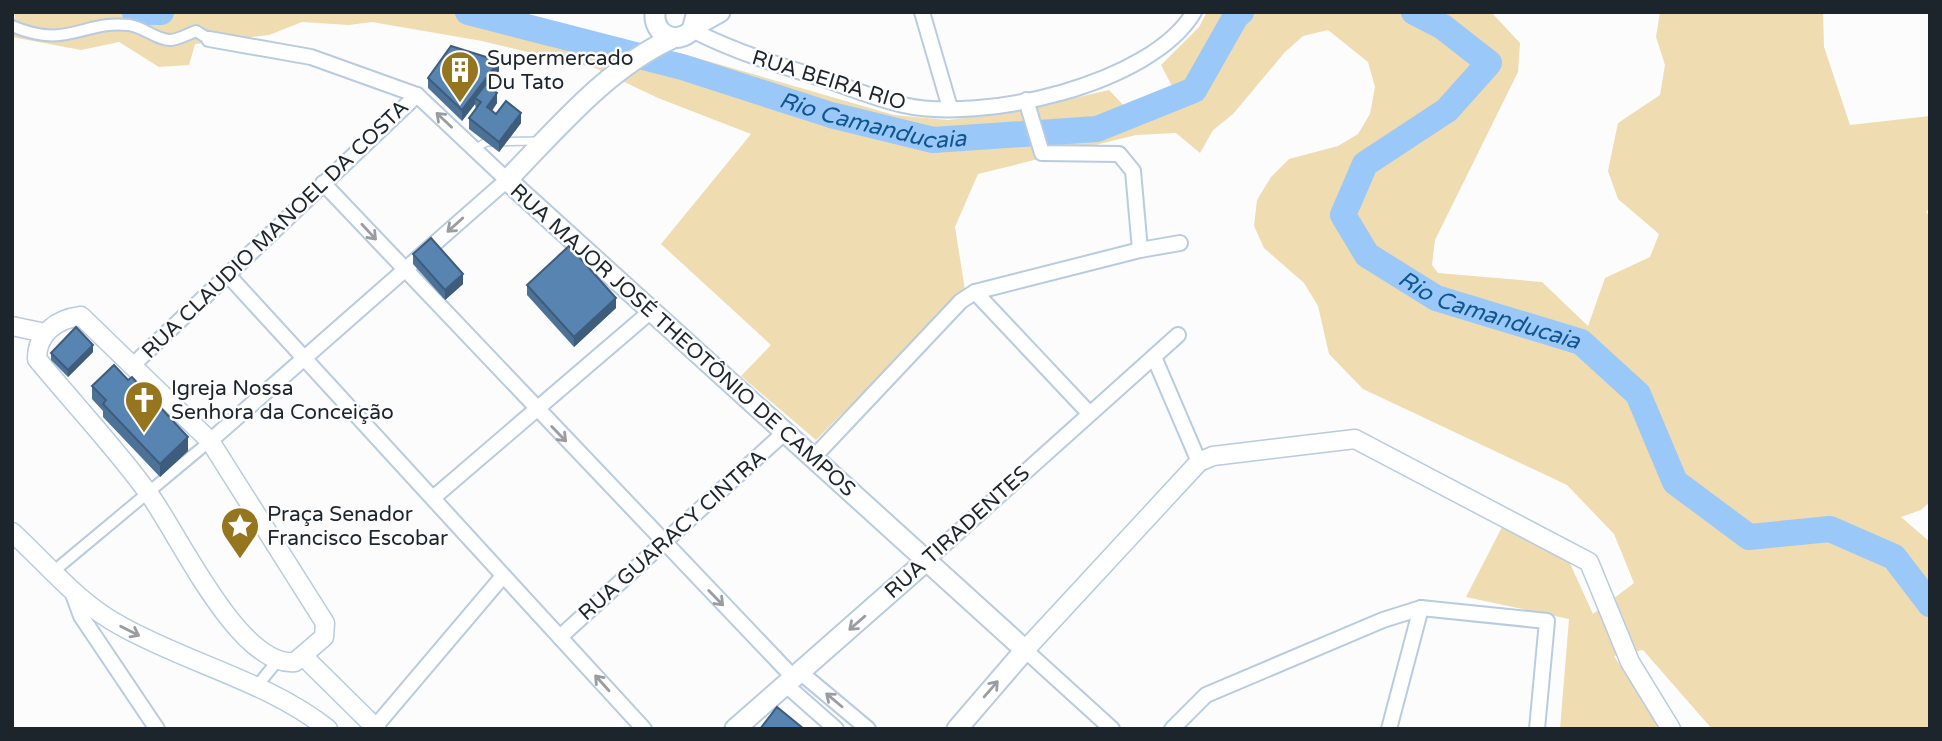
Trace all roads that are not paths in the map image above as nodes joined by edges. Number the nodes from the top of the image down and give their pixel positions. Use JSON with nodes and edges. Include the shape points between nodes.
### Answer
{"nodes":[{"id":1,"x":720,"y":12,"type":"edge"},
{"id":2,"x":922,"y":12,"type":"edge"},
{"id":3,"x":1194,"y":12,"type":"edge"},
{"id":4,"x":656,"y":19,"type":"edge"},
{"id":5,"x":695,"y":23,"type":"edge"},
{"id":6,"x":12,"y":26,"type":"edge"},
{"id":7,"x":673,"y":38,"type":"junction"},
{"id":8,"x":209,"y":39,"type":"joint"},
{"id":9,"x":653,"y":48,"type":"junction"},
{"id":10,"x":417,"y":94,"type":"junction"},
{"id":11,"x":1027,"y":100,"type":"junction"},
{"id":12,"x":950,"y":108,"type":"junction"},
{"id":13,"x":546,"y":141,"type":"junction"},
{"id":14,"x":475,"y":150,"type":"junction"},
{"id":15,"x":507,"y":180,"type":"junction"},
{"id":16,"x":323,"y":183,"type":"junction"},
{"id":17,"x":1180,"y":243,"type":"dead end"},
{"id":18,"x":1140,"y":250,"type":"junction"},
{"id":19,"x":404,"y":270,"type":"junction"},
{"id":20,"x":228,"y":275,"type":"junction"},
{"id":21,"x":975,"y":292,"type":"junction"},
{"id":22,"x":650,"y":312,"type":"junction"},
{"id":23,"x":12,"y":326,"type":"edge"},
{"id":24,"x":45,"y":333,"type":"junction"},
{"id":25,"x":1178,"y":335,"type":"dead end"},
{"id":26,"x":306,"y":357,"type":"junction"},
{"id":27,"x":1154,"y":357,"type":"junction"},
{"id":28,"x":134,"y":364,"type":"junction"},
{"id":29,"x":535,"y":410,"type":"junction"},
{"id":30,"x":1088,"y":412,"type":"junction"},
{"id":31,"x":784,"y":433,"type":"junction"},
{"id":32,"x":210,"y":441,"type":"junction"},
{"id":33,"x":812,"y":459,"type":"junction"},
{"id":34,"x":1199,"y":462,"type":"junction"},
{"id":35,"x":148,"y":492,"type":"junction"},
{"id":36,"x":433,"y":498,"type":"junction"},
{"id":37,"x":12,"y":532,"type":"edge"},
{"id":38,"x":663,"y":543,"type":"junction"},
{"id":39,"x":926,"y":561,"type":"junction"},
{"id":40,"x":54,"y":571,"type":"junction"},
{"id":41,"x":503,"y":576,"type":"junction"},
{"id":42,"x":73,"y":594,"type":"junction"},
{"id":43,"x":1420,"y":608,"type":"junction"},
{"id":44,"x":559,"y":637,"type":"junction"},
{"id":45,"x":1025,"y":650,"type":"junction"},
{"id":46,"x":303,"y":656,"type":"junction"},
{"id":47,"x":278,"y":660,"type":"junction"},
{"id":48,"x":793,"y":678,"type":"junction"},
{"id":49,"x":257,"y":685,"type":"junction"},
{"id":50,"x":375,"y":728,"type":"edge"},
{"id":51,"x":157,"y":729,"type":"edge"},
{"id":52,"x":328,"y":729,"type":"edge"},
{"id":53,"x":644,"y":729,"type":"edge"},
{"id":54,"x":735,"y":729,"type":"edge"},
{"id":55,"x":836,"y":729,"type":"edge"},
{"id":56,"x":868,"y":729,"type":"edge"},
{"id":57,"x":957,"y":729,"type":"edge"},
{"id":58,"x":1112,"y":729,"type":"edge"},
{"id":59,"x":1172,"y":729,"type":"edge"},
{"id":60,"x":1389,"y":729,"type":"edge"},
{"id":61,"x":1537,"y":729,"type":"edge"},
{"id":62,"x":1671,"y":729,"type":"edge"}],
"edges":[{"from":1,"to":5,"type":"main road"},
{"from":2,"to":12,"type":"street"},
{"from":3,"to":11,"type":"street","name":"RUA BEIRA RIO","via":[[1166,46],[1145,60],[1089,85]]},
{"from":4,"to":7,"type":"main road","via":[[660,32]]},
{"from":4,"to":9,"type":"main road"},
{"from":5,"to":7,"type":"main road","via":[[681,38]]},
{"from":5,"to":12,"type":"street","name":"RUA BEIRA RIO","via":[[721,46],[904,106]]},
{"from":6,"to":8,"type":"street","via":[[52,37],[130,25],[173,40],[196,31]]},
{"from":7,"to":9,"type":"main road"},
{"from":8,"to":10,"type":"street","name":"RUA MAJOR JOSÉ THEOTÔNIO DE CAMPOS","via":[[311,58]]},
{"from":9,"to":13,"type":"main road","via":[[605,82]]},
{"from":14,"to":10,"type":"street","name":"RUA MAJOR JOSÉ THEOTÔNIO DE CAMPOS","one_way":true},
{"from":10,"to":16,"type":"street","name":"RUA CLAUDIO MANOEL DA COSTA"},
{"from":11,"to":12,"type":"street","name":"RUA BEIRA RIO"},
{"from":11,"to":18,"type":"street","via":[[1042,153],[1119,154],[1133,171]]},
{"from":13,"to":14,"type":"lane","via":[[486,142]]},
{"from":13,"to":15,"type":"main road"},
{"from":14,"to":15,"type":"street","name":"RUA MAJOR JOSÉ THEOTÔNIO DE CAMPOS"},
{"from":15,"to":19,"type":"street","one_way":true},
{"from":15,"to":22,"type":"main road","name":"RUA MAJOR JOSÉ THEOTÔNIO DE CAMPOS"},
{"from":16,"to":19,"type":"street","one_way":true},
{"from":16,"to":20,"type":"street","name":"RUA CLAUDIO MANOEL DA COSTA"},
{"from":17,"to":18,"type":"street"},
{"from":18,"to":21,"type":"street"},
{"from":19,"to":26,"type":"street"},
{"from":19,"to":29,"type":"street"},
{"from":20,"to":26,"type":"street"},
{"from":20,"to":28,"type":"street","name":"RUA CLAUDIO MANOEL DA COSTA"},
{"from":21,"to":30,"type":"street"},
{"from":21,"to":33,"type":"street","via":[[961,301]]},
{"from":22,"to":29,"type":"street"},
{"from":22,"to":31,"type":"main road","name":"RUA MAJOR JOSÉ THEOTÔNIO DE CAMPOS"},
{"from":23,"to":24,"type":"street"},
{"from":24,"to":28,"type":"street","via":[[63,318],[81,316]]},
{"from":24,"to":35,"type":"street","via":[[37,347],[37,359]]},
{"from":25,"to":27,"type":"street","name":"RUA TIRADENTES"},
{"from":26,"to":32,"type":"street"},
{"from":26,"to":36,"type":"street"},
{"from":27,"to":30,"type":"street","name":"RUA TIRADENTES"},
{"from":27,"to":34,"type":"street"},
{"from":28,"to":32,"type":"street"},
{"from":29,"to":36,"type":"street"},
{"from":29,"to":38,"type":"street","one_way":true},
{"from":30,"to":39,"type":"street","name":"RUA TIRADENTES"},
{"from":31,"to":33,"type":"main road","name":"RUA MAJOR JOSÉ THEOTÔNIO DE CAMPOS"},
{"from":31,"to":38,"type":"street","name":"RUA GUARACY CINTRA"},
{"from":32,"to":35,"type":"street"},
{"from":32,"to":46,"type":"street","via":[[325,623],[326,633]]},
{"from":33,"to":39,"type":"main road","name":"RUA MAJOR JOSÉ THEOTÔNIO DE CAMPOS"},
{"from":34,"to":45,"type":"street"},
{"from":34,"to":62,"type":"street","via":[[1213,456],[1355,439],[1589,562],[1630,662]]},
{"from":35,"to":40,"type":"street"},
{"from":35,"to":47,"type":"street","via":[[219,606],[243,634]]},
{"from":36,"to":41,"type":"street"},
{"from":37,"to":40,"type":"street"},
{"from":38,"to":44,"type":"street","name":"RUA GUARACY CINTRA"},
{"from":38,"to":48,"type":"street","one_way":true},
{"from":39,"to":45,"type":"main road","name":"RUA MAJOR JOSÉ THEOTÔNIO DE CAMPOS"},
{"from":39,"to":48,"type":"main road","name":"RUA TIRADENTES","one_way":true},
{"from":40,"to":42,"type":"street"},
{"from":41,"to":44,"type":"street"},
{"from":41,"to":50,"type":"street"},
{"from":42,"to":49,"type":"street","one_way":true,"via":[[119,625],[174,653]]},
{"from":42,"to":51,"type":"street","via":[[81,616]]},
{"from":43,"to":59,"type":"street","via":[[1206,695]]},
{"from":43,"to":60,"type":"street"},
{"from":43,"to":61,"type":"street","via":[[1546,621]]},
{"from":53,"to":44,"type":"street","one_way":true},
{"from":57,"to":45,"type":"main road","one_way":true},
{"from":45,"to":58,"type":"street","name":"RUA MAJOR JOSÉ THEOTÔNIO DE CAMPOS"},
{"from":46,"to":47,"type":"street","via":[[295,662]]},
{"from":46,"to":50,"type":"street"},
{"from":47,"to":49,"type":"street"},
{"from":48,"to":54,"type":"main road","name":"RUA TIRADENTES"},
{"from":48,"to":55,"type":"street"},
{"from":56,"to":48,"type":"street","one_way":true},
{"from":49,"to":52,"type":"street"}]}
